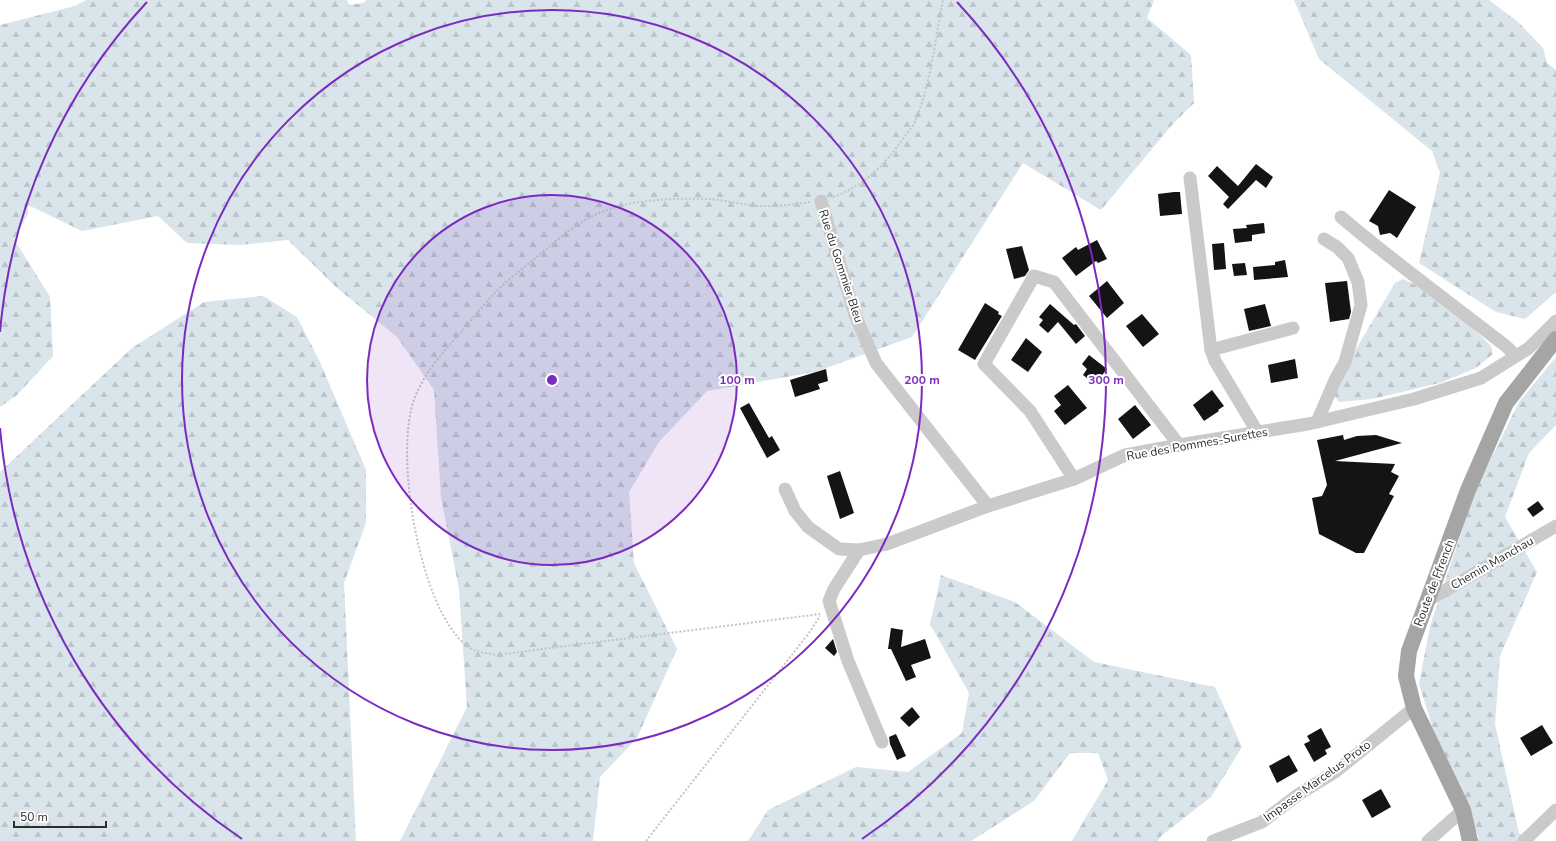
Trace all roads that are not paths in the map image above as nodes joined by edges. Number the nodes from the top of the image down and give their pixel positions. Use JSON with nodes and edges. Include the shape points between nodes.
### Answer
{"nodes":[{"id":1,"x":1190,"y":178,"type":"dead end"},
{"id":2,"x":821,"y":201,"type":"road end"},
{"id":3,"x":1342,"y":217,"type":"dead end"},
{"id":4,"x":1324,"y":239,"type":"dead end"},
{"id":5,"x":1556,"y":321,"type":"edge"},
{"id":6,"x":1293,"y":328,"type":"dead end"},
{"id":7,"x":1556,"y":339,"type":"edge"},
{"id":8,"x":1211,"y":350,"type":"junction"},
{"id":9,"x":1516,"y":356,"type":"junction"},
{"id":10,"x":1317,"y":422,"type":"junction"},
{"id":11,"x":1258,"y":433,"type":"junction"},
{"id":12,"x":1178,"y":445,"type":"junction"},
{"id":13,"x":1074,"y":478,"type":"junction"},
{"id":14,"x":785,"y":489,"type":"dead end"},
{"id":15,"x":988,"y":506,"type":"junction"},
{"id":16,"x":1556,"y":526,"type":"edge"},
{"id":17,"x":859,"y":550,"type":"junction"},
{"id":18,"x":1427,"y":601,"type":"junction"},
{"id":19,"x":1414,"y":708,"type":"junction"},
{"id":20,"x":882,"y":742,"type":"dead end"},
{"id":21,"x":1463,"y":810,"type":"junction"},
{"id":22,"x":1556,"y":810,"type":"edge"},
{"id":23,"x":1213,"y":841,"type":"edge"},
{"id":24,"x":1428,"y":841,"type":"edge"},
{"id":25,"x":1470,"y":841,"type":"edge"},
{"id":26,"x":1524,"y":841,"type":"edge"}],
"edges":[{"from":1,"to":8,"type":"street"},
{"from":2,"to":15,"type":"street","name":"Rue du Gommier Bleu","via":[[855,315],[876,362]]},
{"from":3,"to":9,"type":"street","via":[[1393,261]]},
{"from":4,"to":10,"type":"street","via":[[1348,258],[1358,282],[1361,305],[1345,362]]},
{"from":5,"to":9,"type":"street","name":"Rue des Pommes-Surettes","via":[[1529,348]]},
{"from":6,"to":8,"type":"street"},
{"from":7,"to":18,"type":"main road","name":"Route de Ffrench","via":[[1506,403],[1468,490]]},
{"from":8,"to":11,"type":"street"},
{"from":9,"to":10,"type":"street","name":"Rue des Pommes-Surettes","via":[[1481,378],[1414,399]]},
{"from":10,"to":11,"type":"street","name":"Rue des Pommes-Surettes"},
{"from":11,"to":12,"type":"street","name":"Rue des Pommes-Surettes"},
{"from":12,"to":13,"type":"street","name":"Rue des Pommes-Surettes","via":[[1125,455]]},
{"from":12,"to":13,"type":"street","via":[[1054,282],[1034,276],[984,364],[1030,411]]},
{"from":13,"to":15,"type":"street","name":"Rue des Pommes-Surettes"},
{"from":14,"to":17,"type":"street","name":"Rue des Pommes-Surettes","via":[[795,511],[808,527],[838,549]]},
{"from":15,"to":17,"type":"street","name":"Rue des Pommes-Surettes","via":[[887,544]]},
{"from":16,"to":18,"type":"street","name":"Chemin Manchau"},
{"from":17,"to":20,"type":"street","via":[[829,601],[848,661]]},
{"from":18,"to":19,"type":"main road","name":"Route de Ffrench","via":[[1409,651],[1406,676]]},
{"from":19,"to":21,"type":"main road","name":"Route de Ffrench"},
{"from":19,"to":23,"type":"street","name":"Impasse Marcelus Proto","via":[[1335,772],[1299,794],[1262,822]]},
{"from":21,"to":24,"type":"street"},
{"from":21,"to":25,"type":"main road","name":"Route de Ffrench"},
{"from":22,"to":26,"type":"street"}]}
